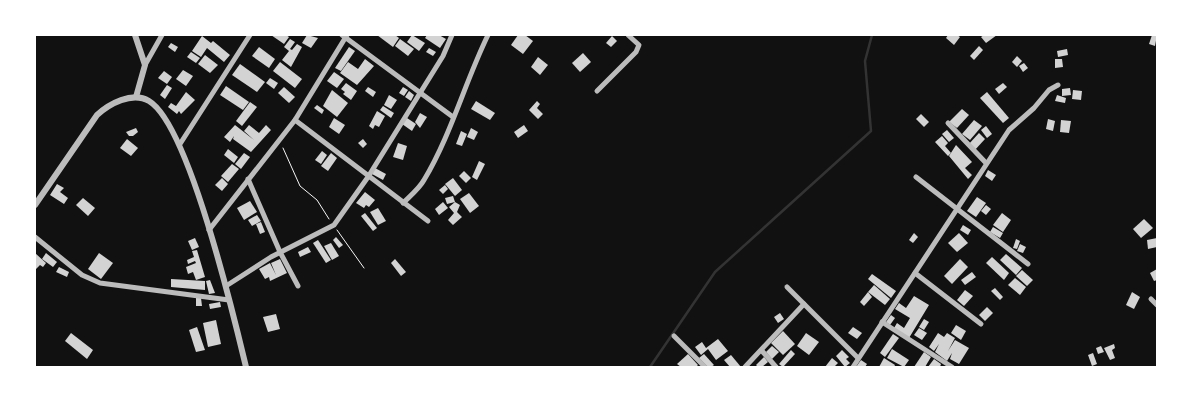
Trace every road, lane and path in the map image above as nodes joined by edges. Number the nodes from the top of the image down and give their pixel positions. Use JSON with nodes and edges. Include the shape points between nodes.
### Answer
{"nodes":[{"id":1,"x":134,"y":35,"type":"edge"},
{"id":2,"x":162,"y":35,"type":"edge"},
{"id":3,"x":250,"y":35,"type":"edge"},
{"id":4,"x":452,"y":35,"type":"edge"},
{"id":5,"x":488,"y":35,"type":"edge"},
{"id":6,"x":628,"y":35,"type":"edge"},
{"id":7,"x":345,"y":36,"type":"edge"},
{"id":8,"x":145,"y":65,"type":"junction"},
{"id":9,"x":1058,"y":85,"type":"dead end"},
{"id":10,"x":597,"y":91,"type":"dead end"},
{"id":11,"x":421,"y":92,"type":"junction"},
{"id":12,"x":136,"y":97,"type":"junction"},
{"id":13,"x":453,"y":117,"type":"junction"},
{"id":14,"x":294,"y":120,"type":"junction"},
{"id":15,"x":948,"y":123,"type":"dead end"},
{"id":16,"x":280,"y":141,"type":"junction"},
{"id":17,"x":180,"y":144,"type":"junction"},
{"id":18,"x":986,"y":163,"type":"junction"},
{"id":19,"x":368,"y":177,"type":"junction"},
{"id":20,"x":916,"y":177,"type":"dead end"},
{"id":21,"x":248,"y":179,"type":"junction"},
{"id":22,"x":403,"y":203,"type":"junction"},
{"id":23,"x":35,"y":205,"type":"edge"},
{"id":24,"x":957,"y":207,"type":"junction"},
{"id":25,"x":428,"y":221,"type":"dead end"},
{"id":26,"x":334,"y":225,"type":"junction"},
{"id":27,"x":209,"y":230,"type":"junction"},
{"id":28,"x":35,"y":237,"type":"edge"},
{"id":29,"x":280,"y":252,"type":"junction"},
{"id":30,"x":1028,"y":264,"type":"dead end"},
{"id":31,"x":364,"y":268,"type":"dead end"},
{"id":32,"x":915,"y":273,"type":"junction"},
{"id":33,"x":226,"y":286,"type":"junction"},
{"id":34,"x":298,"y":286,"type":"dead end"},
{"id":35,"x":787,"y":287,"type":"dead end"},
{"id":36,"x":1151,"y":299,"type":"dead end"},
{"id":37,"x":229,"y":300,"type":"junction"},
{"id":38,"x":804,"y":304,"type":"junction"},
{"id":39,"x":1157,"y":304,"type":"edge"},
{"id":40,"x":882,"y":322,"type":"junction"},
{"id":41,"x":981,"y":324,"type":"dead end"},
{"id":42,"x":674,"y":336,"type":"dead end"},
{"id":43,"x":762,"y":351,"type":"junction"},
{"id":44,"x":858,"y":358,"type":"junction"},
{"id":45,"x":246,"y":367,"type":"edge"},
{"id":46,"x":705,"y":367,"type":"edge"},
{"id":47,"x":745,"y":367,"type":"edge"},
{"id":48,"x":776,"y":367,"type":"edge"},
{"id":49,"x":854,"y":367,"type":"edge"},
{"id":50,"x":952,"y":367,"type":"edge"}],
"edges":[{"from":1,"to":8,"type":"street"},
{"from":2,"to":8,"type":"street"},
{"from":3,"to":17,"type":"street"},
{"from":4,"to":11,"type":"street"},
{"from":5,"to":13,"type":"street"},
{"from":6,"to":10,"type":"street","via":[[639,45],[636,52]]},
{"from":7,"to":11,"type":"street"},
{"from":7,"to":14,"type":"street"},
{"from":8,"to":12,"type":"street"},
{"from":9,"to":18,"type":"street","via":[[1009,130]]},
{"from":11,"to":13,"type":"street"},
{"from":11,"to":19,"type":"street"},
{"from":12,"to":17,"type":"street","via":[[149,101]]},
{"from":12,"to":23,"type":"street","via":[[110,103],[97,115]]},
{"from":13,"to":22,"type":"street","via":[[423,182]]},
{"from":14,"to":16,"type":"street"},
{"from":14,"to":19,"type":"street"},
{"from":15,"to":18,"type":"street"},
{"from":16,"to":21,"type":"street"},
{"from":16,"to":26,"type":"path","via":[[300,186],[317,200]]},
{"from":17,"to":27,"type":"street"},
{"from":18,"to":24,"type":"street"},
{"from":19,"to":22,"type":"street"},
{"from":19,"to":26,"type":"street"},
{"from":20,"to":24,"type":"street"},
{"from":21,"to":27,"type":"street"},
{"from":21,"to":29,"type":"street"},
{"from":22,"to":25,"type":"street"},
{"from":24,"to":30,"type":"street"},
{"from":24,"to":32,"type":"street"},
{"from":26,"to":29,"type":"street"},
{"from":26,"to":31,"type":"path"},
{"from":27,"to":33,"type":"street"},
{"from":28,"to":37,"type":"street","via":[[82,276],[100,283]]},
{"from":29,"to":33,"type":"street"},
{"from":29,"to":34,"type":"street"},
{"from":32,"to":40,"type":"street"},
{"from":32,"to":41,"type":"street"},
{"from":33,"to":37,"type":"street"},
{"from":35,"to":38,"type":"street"},
{"from":36,"to":39,"type":"street"},
{"from":37,"to":45,"type":"street"},
{"from":38,"to":43,"type":"street"},
{"from":38,"to":44,"type":"street"},
{"from":40,"to":44,"type":"street"},
{"from":40,"to":50,"type":"street"},
{"from":42,"to":46,"type":"street"},
{"from":43,"to":47,"type":"street"},
{"from":43,"to":48,"type":"street"},
{"from":44,"to":49,"type":"street"}]}
